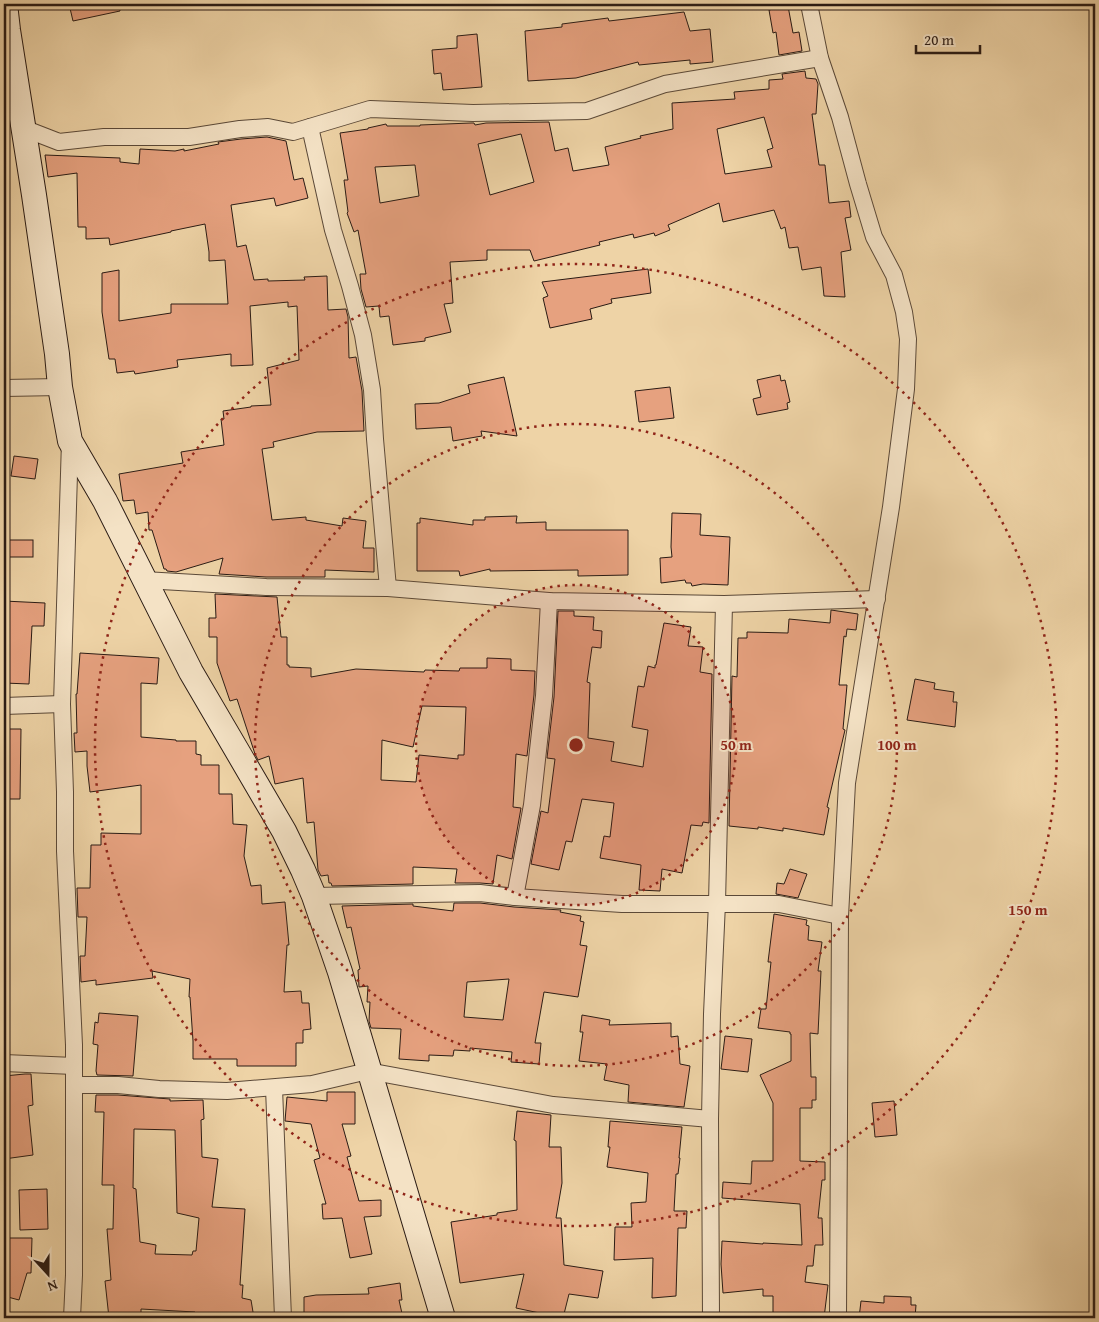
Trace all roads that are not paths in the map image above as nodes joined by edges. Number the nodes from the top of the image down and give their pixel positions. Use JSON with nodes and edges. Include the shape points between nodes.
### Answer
{"nodes":[{"id":1,"x":5,"y":4,"type":"edge"},
{"id":2,"x":809,"y":4,"type":"edge"},
{"id":3,"x":820,"y":58,"type":"junction"},
{"id":4,"x":310,"y":127,"type":"junction"},
{"id":5,"x":23,"y":128,"type":"junction"},
{"id":6,"x":60,"y":387,"type":"junction"},
{"id":7,"x":4,"y":388,"type":"edge"},
{"id":8,"x":70,"y":441,"type":"junction"},
{"id":9,"x":144,"y":580,"type":"junction"},
{"id":10,"x":388,"y":588,"type":"junction"},
{"id":11,"x":877,"y":599,"type":"junction"},
{"id":12,"x":549,"y":601,"type":"junction"},
{"id":13,"x":724,"y":604,"type":"junction"},
{"id":14,"x":62,"y":704,"type":"junction"},
{"id":15,"x":4,"y":706,"type":"edge"},
{"id":16,"x":314,"y":896,"type":"junction"},
{"id":17,"x":515,"y":897,"type":"junction"},
{"id":18,"x":717,"y":904,"type":"junction"},
{"id":19,"x":840,"y":916,"type":"junction"},
{"id":20,"x":4,"y":1063,"type":"edge"},
{"id":21,"x":74,"y":1066,"type":"junction"},
{"id":22,"x":368,"y":1071,"type":"junction"},
{"id":23,"x":74,"y":1085,"type":"junction"},
{"id":24,"x":274,"y":1088,"type":"junction"},
{"id":25,"x":710,"y":1120,"type":"junction"},
{"id":26,"x":72,"y":1318,"type":"edge"},
{"id":27,"x":283,"y":1318,"type":"edge"},
{"id":28,"x":443,"y":1318,"type":"edge"},
{"id":29,"x":711,"y":1318,"type":"edge"},
{"id":30,"x":838,"y":1318,"type":"edge"}],
"edges":[{"from":1,"to":5,"type":"main road"},
{"from":2,"to":3,"type":"street"},
{"from":3,"to":4,"type":"street","via":[[665,84],[587,111],[473,113],[370,109]]},
{"from":3,"to":11,"type":"street","via":[[874,237],[894,275],[908,339],[906,389]]},
{"from":4,"to":5,"type":"street","via":[[293,132],[268,127],[189,137],[104,137],[59,142]]},
{"from":4,"to":10,"type":"street","via":[[333,230],[363,335],[372,390]]},
{"from":5,"to":6,"type":"main road"},
{"from":6,"to":7,"type":"street"},
{"from":6,"to":8,"type":"main road"},
{"from":8,"to":9,"type":"main road","via":[[105,501]]},
{"from":8,"to":14,"type":"street"},
{"from":9,"to":10,"type":"street","via":[[266,587]]},
{"from":9,"to":16,"type":"main road","via":[[190,672],[284,831]]},
{"from":10,"to":12,"type":"street"},
{"from":11,"to":13,"type":"street"},
{"from":11,"to":19,"type":"street","via":[[847,783]]},
{"from":12,"to":13,"type":"street"},
{"from":12,"to":17,"type":"street","via":[[544,696],[532,805]]},
{"from":13,"to":18,"type":"street"},
{"from":14,"to":15,"type":"street"},
{"from":14,"to":21,"type":"street"},
{"from":16,"to":17,"type":"street","via":[[480,893]]},
{"from":16,"to":22,"type":"main road"},
{"from":17,"to":18,"type":"street","via":[[622,904]]},
{"from":18,"to":19,"type":"street","via":[[780,904]]},
{"from":18,"to":25,"type":"street"},
{"from":19,"to":30,"type":"street"},
{"from":20,"to":21,"type":"street"},
{"from":21,"to":23,"type":"street"},
{"from":22,"to":24,"type":"street","via":[[312,1084]]},
{"from":22,"to":25,"type":"street","via":[[553,1105]]},
{"from":22,"to":28,"type":"main road"},
{"from":23,"to":24,"type":"street","via":[[227,1091]]},
{"from":23,"to":26,"type":"street"},
{"from":24,"to":27,"type":"street"},
{"from":25,"to":29,"type":"street"}]}
